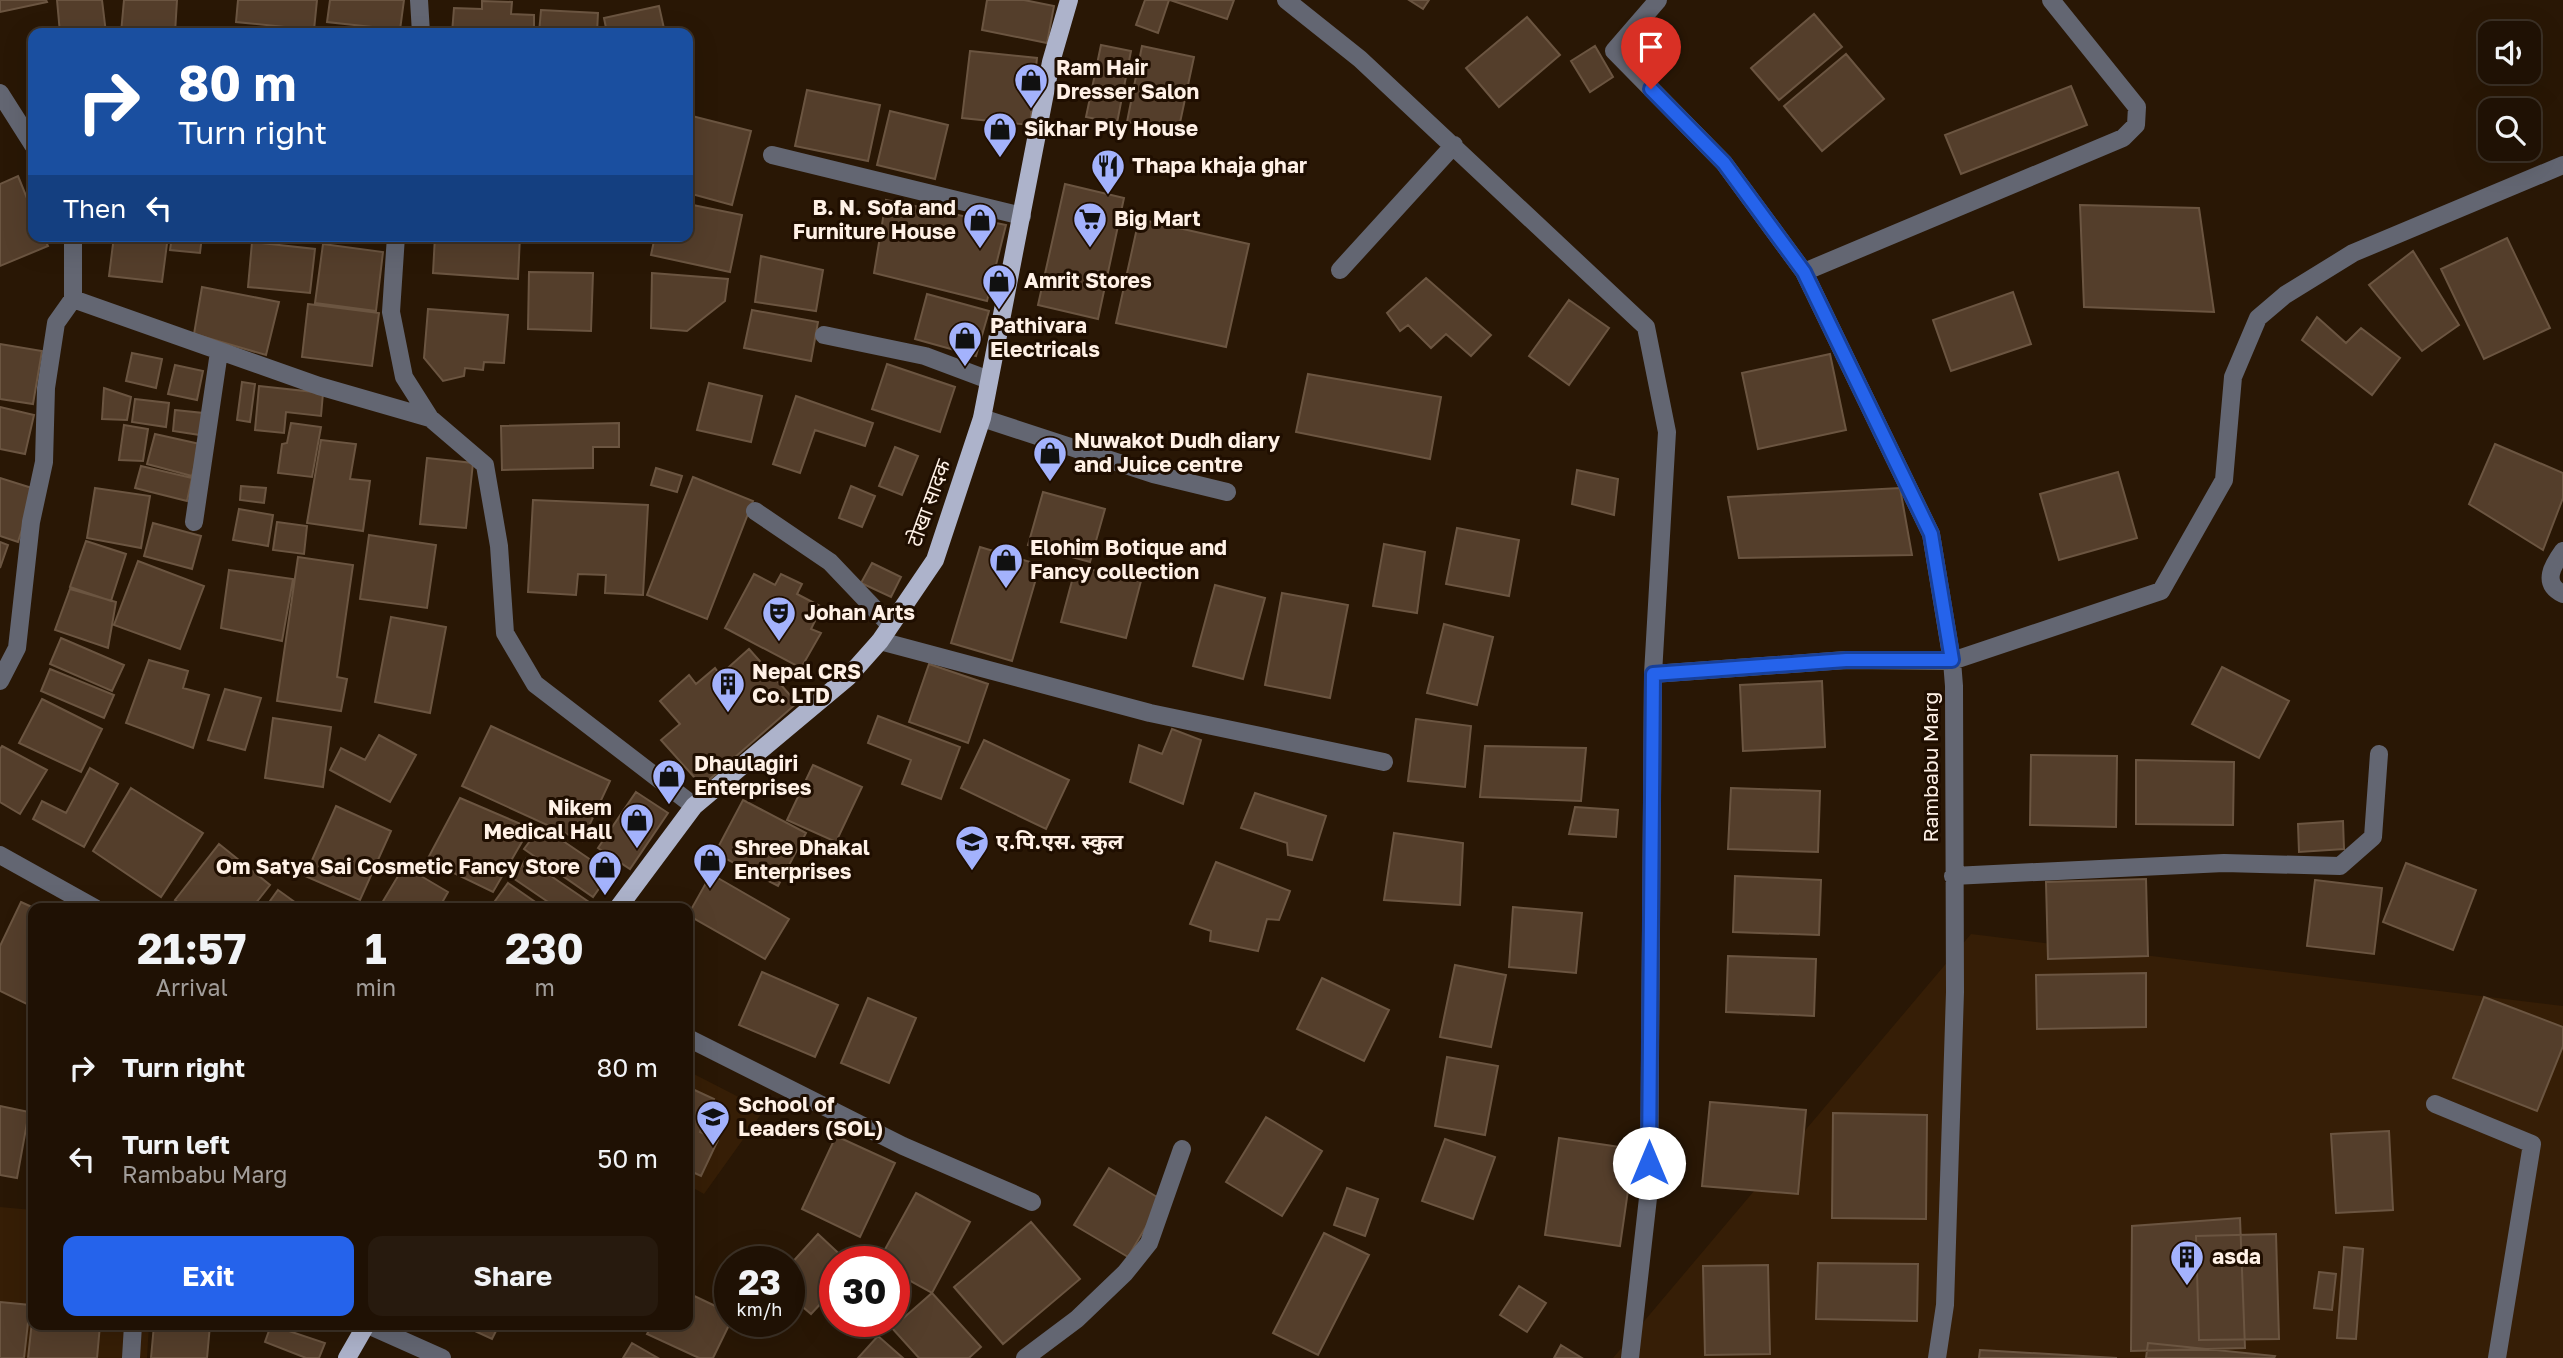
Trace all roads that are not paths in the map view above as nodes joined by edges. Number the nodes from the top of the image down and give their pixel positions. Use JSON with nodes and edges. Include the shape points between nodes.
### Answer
{"nodes":[{"id":1,"x":419,"y":0,"type":"edge"},
{"id":2,"x":1069,"y":0,"type":"edge"},
{"id":3,"x":1286,"y":0,"type":"edge"},
{"id":4,"x":1658,"y":0,"type":"edge"},
{"id":5,"x":2051,"y":0,"type":"edge"},
{"id":6,"x":421,"y":28,"type":"edge"},
{"id":7,"x":0,"y":93,"type":"edge"},
{"id":8,"x":28,"y":137,"type":"edge"},
{"id":9,"x":1454,"y":145,"type":"junction"},
{"id":10,"x":772,"y":155,"type":"dead end"},
{"id":11,"x":2563,"y":165,"type":"edge"},
{"id":12,"x":1022,"y":216,"type":"junction"},
{"id":13,"x":73,"y":242,"type":"edge"},
{"id":14,"x":396,"y":242,"type":"edge"},
{"id":15,"x":1340,"y":270,"type":"dead end"},
{"id":16,"x":1804,"y":272,"type":"junction"},
{"id":17,"x":73,"y":299,"type":"junction"},
{"id":18,"x":824,"y":335,"type":"dead end"},
{"id":19,"x":219,"y":352,"type":"junction"},
{"id":20,"x":989,"y":380,"type":"junction"},
{"id":21,"x":430,"y":418,"type":"junction"},
{"id":22,"x":982,"y":418,"type":"junction"},
{"id":23,"x":1227,"y":492,"type":"dead end"},
{"id":24,"x":755,"y":511,"type":"dead end"},
{"id":25,"x":194,"y":522,"type":"dead end"},
{"id":26,"x":2563,"y":551,"type":"edge"},
{"id":27,"x":2563,"y":594,"type":"edge"},
{"id":28,"x":890,"y":625,"type":"junction"},
{"id":29,"x":880,"y":640,"type":"junction"},
{"id":30,"x":1952,"y":660,"type":"junction"},
{"id":31,"x":1653,"y":674,"type":"junction"},
{"id":32,"x":0,"y":681,"type":"edge"},
{"id":33,"x":2379,"y":754,"type":"dead end"},
{"id":34,"x":1384,"y":762,"type":"dead end"},
{"id":35,"x":695,"y":806,"type":"junction"},
{"id":36,"x":0,"y":855,"type":"edge"},
{"id":37,"x":1953,"y":876,"type":"junction"},
{"id":38,"x":86,"y":903,"type":"edge"},
{"id":39,"x":622,"y":903,"type":"edge"},
{"id":40,"x":693,"y":1041,"type":"edge"},
{"id":41,"x":2435,"y":1104,"type":"dead end"},
{"id":42,"x":1182,"y":1149,"type":"dead end"},
{"id":43,"x":1032,"y":1202,"type":"dead end"},
{"id":44,"x":133,"y":1330,"type":"edge"},
{"id":45,"x":364,"y":1330,"type":"edge"},
{"id":46,"x":378,"y":1330,"type":"edge"},
{"id":47,"x":131,"y":1358,"type":"edge"},
{"id":48,"x":347,"y":1358,"type":"edge"},
{"id":49,"x":442,"y":1358,"type":"edge"},
{"id":50,"x":1025,"y":1358,"type":"edge"},
{"id":51,"x":1630,"y":1358,"type":"edge"},
{"id":52,"x":1937,"y":1358,"type":"edge"},
{"id":53,"x":2497,"y":1358,"type":"edge"}],
"edges":[{"from":1,"to":6,"type":"street"},
{"from":2,"to":12,"type":"main road","name":"टोखा सादक","via":[[1051,62]]},
{"from":3,"to":9,"type":"street","via":[[1360,58]]},
{"from":4,"to":16,"type":"street","name":"Rambabu Marg","via":[[1614,51],[1724,163]]},
{"from":5,"to":16,"type":"street","via":[[2137,107],[2136,125],[2123,138]]},
{"from":7,"to":8,"type":"street"},
{"from":9,"to":15,"type":"street"},
{"from":9,"to":31,"type":"street","via":[[1646,327],[1667,432]]},
{"from":10,"to":12,"type":"street"},
{"from":11,"to":30,"type":"street","via":[[2353,253],[2285,295],[2258,318],[2233,377],[2224,480],[2161,591]]},
{"from":12,"to":20,"type":"main road","name":"टोखा सादक"},
{"from":13,"to":17,"type":"street"},
{"from":14,"to":21,"type":"street","via":[[391,312],[396,342],[404,377]]},
{"from":16,"to":30,"type":"street","name":"Rambabu Marg","via":[[1931,534]]},
{"from":17,"to":19,"type":"street"},
{"from":17,"to":32,"type":"street","via":[[56,323],[46,388],[44,462],[31,522],[17,648]]},
{"from":18,"to":20,"type":"street","via":[[925,356]]},
{"from":19,"to":21,"type":"street"},
{"from":19,"to":25,"type":"street"},
{"from":20,"to":22,"type":"main road","name":"टोखा सादक"},
{"from":21,"to":35,"type":"street","via":[[485,465],[499,546],[505,634],[535,684]]},
{"from":22,"to":23,"type":"street","via":[[1153,474]]},
{"from":22,"to":28,"type":"main road","name":"टोखा सादक","via":[[935,560]]},
{"from":24,"to":28,"type":"street","via":[[830,562]]},
{"from":26,"to":27,"type":"street","via":[[2550,569],[2550,581]]},
{"from":28,"to":29,"type":"main road","name":"टोखा सादक"},
{"from":29,"to":34,"type":"street","via":[[1150,713]]},
{"from":29,"to":35,"type":"main road","name":"टोखा सादक","via":[[848,677]]},
{"from":30,"to":31,"type":"street","via":[[1846,660]]},
{"from":30,"to":37,"type":"street","name":"Rambabu Marg"},
{"from":31,"to":51,"type":"street","via":[[1649,1189]]},
{"from":33,"to":37,"type":"street","via":[[2374,837],[2340,866],[2224,863]]},
{"from":35,"to":39,"type":"main road","name":"टोखा सादक"},
{"from":36,"to":38,"type":"street"},
{"from":37,"to":52,"type":"street","name":"Rambabu Marg","via":[[1955,992],[1945,1291]]},
{"from":40,"to":43,"type":"street","via":[[903,1146]]},
{"from":41,"to":53,"type":"street","via":[[2532,1144]]},
{"from":42,"to":50,"type":"street","via":[[1149,1243],[1077,1319]]},
{"from":44,"to":47,"type":"street"},
{"from":45,"to":48,"type":"main road"},
{"from":46,"to":49,"type":"street"}]}
